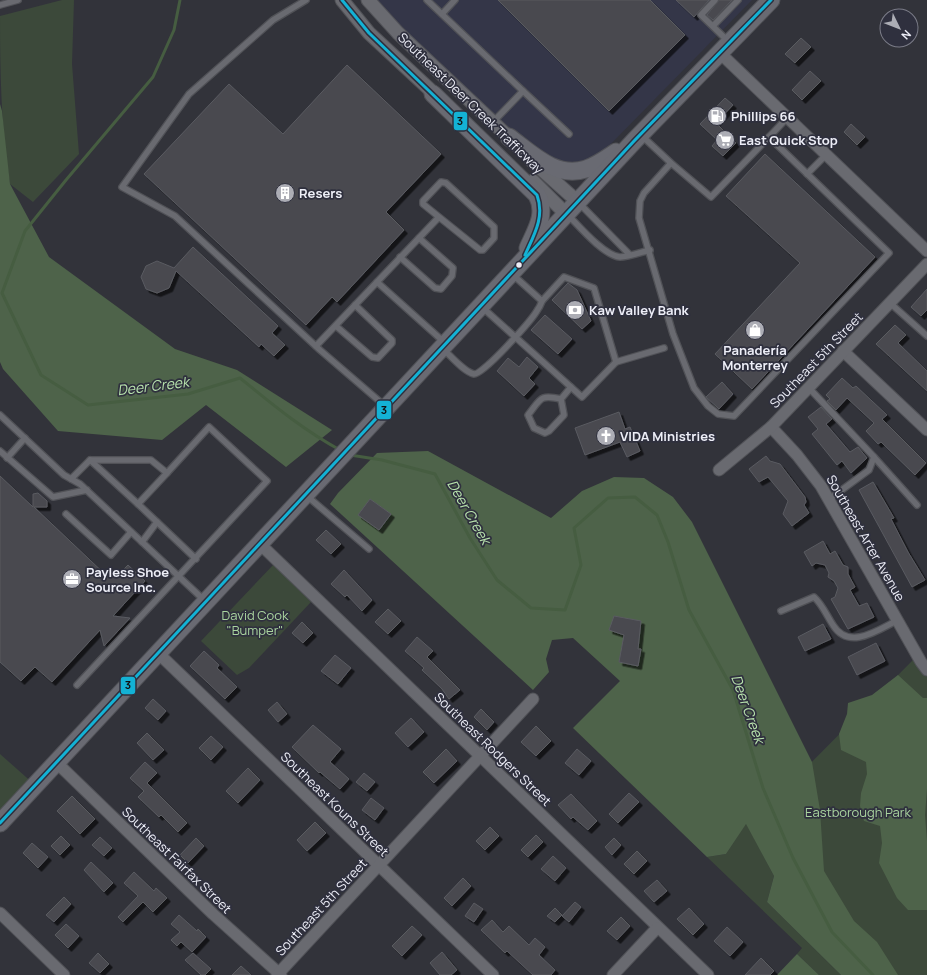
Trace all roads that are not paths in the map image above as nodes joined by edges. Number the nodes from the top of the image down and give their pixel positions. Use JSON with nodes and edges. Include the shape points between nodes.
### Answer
{"nodes":[{"id":1,"x":18,"y":0,"type":"edge"},
{"id":2,"x":306,"y":0,"type":"edge"},
{"id":3,"x":342,"y":0,"type":"edge"},
{"id":4,"x":368,"y":0,"type":"edge"},
{"id":5,"x":427,"y":0,"type":"edge"},
{"id":6,"x":455,"y":0,"type":"edge"},
{"id":7,"x":715,"y":0,"type":"edge"},
{"id":8,"x":738,"y":0,"type":"edge"},
{"id":9,"x":771,"y":0,"type":"edge"},
{"id":10,"x":0,"y":5,"type":"edge"},
{"id":11,"x":442,"y":14,"type":"junction"},
{"id":12,"x":713,"y":26,"type":"junction"},
{"id":13,"x":725,"y":48,"type":"junction"},
{"id":14,"x":523,"y":91,"type":"junction"},
{"id":15,"x":433,"y":94,"type":"junction"},
{"id":16,"x":787,"y":118,"type":"junction"},
{"id":17,"x":493,"y":122,"type":"junction"},
{"id":18,"x":569,"y":134,"type":"dead end"},
{"id":19,"x":509,"y":137,"type":"junction"},
{"id":20,"x":638,"y":137,"type":"junction"},
{"id":21,"x":769,"y":137,"type":"junction"},
{"id":22,"x":826,"y":154,"type":"junction"},
{"id":23,"x":671,"y":163,"type":"junction"},
{"id":24,"x":807,"y":174,"type":"junction"},
{"id":25,"x":572,"y":208,"type":"junction"},
{"id":26,"x":439,"y":217,"type":"junction"},
{"id":27,"x":419,"y":238,"type":"junction"},
{"id":28,"x":650,"y":250,"type":"junction"},
{"id":29,"x":927,"y":251,"type":"edge"},
{"id":30,"x":629,"y":254,"type":"junction"},
{"id":31,"x":400,"y":257,"type":"junction"},
{"id":32,"x":927,"y":264,"type":"edge"},
{"id":33,"x":516,"y":267,"type":"junction"},
{"id":34,"x":377,"y":282,"type":"junction"},
{"id":35,"x":542,"y":301,"type":"junction"},
{"id":36,"x":890,"y":303,"type":"junction"},
{"id":37,"x":355,"y":305,"type":"junction"},
{"id":38,"x":480,"y":305,"type":"junction"},
{"id":39,"x":336,"y":326,"type":"junction"},
{"id":40,"x":927,"y":336,"type":"edge"},
{"id":41,"x":515,"y":337,"type":"junction"},
{"id":42,"x":444,"y":345,"type":"junction"},
{"id":43,"x":316,"y":346,"type":"junction"},
{"id":44,"x":664,"y":348,"type":"dead end"},
{"id":45,"x":843,"y":351,"type":"junction"},
{"id":46,"x":616,"y":362,"type":"junction"},
{"id":47,"x":571,"y":387,"type":"junction"},
{"id":48,"x":809,"y":388,"type":"junction"},
{"id":49,"x":561,"y":398,"type":"junction"},
{"id":50,"x":387,"y":407,"type":"junction"},
{"id":51,"x":0,"y":415,"type":"edge"},
{"id":52,"x":772,"y":427,"type":"junction"},
{"id":53,"x":927,"y":430,"type":"edge"},
{"id":54,"x":25,"y":438,"type":"junction"},
{"id":55,"x":0,"y":451,"type":"edge"},
{"id":56,"x":874,"y":457,"type":"junction"},
{"id":57,"x":7,"y":458,"type":"junction"},
{"id":58,"x":90,"y":460,"type":"junction"},
{"id":59,"x":720,"y":470,"type":"dead end"},
{"id":60,"x":167,"y":473,"type":"junction"},
{"id":61,"x":71,"y":479,"type":"junction"},
{"id":62,"x":87,"y":490,"type":"junction"},
{"id":63,"x":305,"y":494,"type":"junction"},
{"id":64,"x":828,"y":500,"type":"junction"},
{"id":65,"x":138,"y":504,"type":"junction"},
{"id":66,"x":917,"y":505,"type":"dead end"},
{"id":67,"x":66,"y":514,"type":"dead end"},
{"id":68,"x":157,"y":522,"type":"junction"},
{"id":69,"x":131,"y":532,"type":"junction"},
{"id":70,"x":142,"y":542,"type":"junction"},
{"id":71,"x":260,"y":544,"type":"junction"},
{"id":72,"x":369,"y":549,"type":"dead end"},
{"id":73,"x":196,"y":559,"type":"junction"},
{"id":74,"x":179,"y":576,"type":"junction"},
{"id":75,"x":206,"y":602,"type":"junction"},
{"id":76,"x":781,"y":611,"type":"dead end"},
{"id":77,"x":898,"y":620,"type":"junction"},
{"id":78,"x":158,"y":653,"type":"junction"},
{"id":79,"x":927,"y":670,"type":"edge"},
{"id":80,"x":77,"y":685,"type":"dead end"},
{"id":81,"x":533,"y":699,"type":"dead end"},
{"id":82,"x":479,"y":755,"type":"junction"},
{"id":83,"x":56,"y":762,"type":"junction"},
{"id":84,"x":0,"y":822,"type":"edge"},
{"id":85,"x":378,"y":865,"type":"junction"},
{"id":86,"x":0,"y":913,"type":"edge"},
{"id":87,"x":657,"y":928,"type":"junction"},
{"id":88,"x":279,"y":974,"type":"edge"},
{"id":89,"x":64,"y":975,"type":"edge"},
{"id":90,"x":493,"y":975,"type":"edge"},
{"id":91,"x":613,"y":975,"type":"edge"},
{"id":92,"x":708,"y":975,"type":"edge"}],
"edges":[{"from":1,"to":10,"type":"lane"},
{"from":2,"to":43,"type":"lane","via":[[273,20],[189,94],[122,187],[175,216]]},
{"from":3,"to":15,"type":"street","name":"Southeast Deer Creek Trafficway","via":[[369,33]]},
{"from":4,"to":17,"type":"street","name":"Southeast Deer Creek Trafficway","via":[[398,33]]},
{"from":5,"to":11,"type":"lane"},
{"from":6,"to":11,"type":"lane"},
{"from":7,"to":12,"type":"lane","via":[[701,15]]},
{"from":8,"to":12,"type":"lane"},
{"from":9,"to":13,"type":"main road"},
{"from":11,"to":14,"type":"lane"},
{"from":12,"to":13,"type":"lane"},
{"from":13,"to":16,"type":"street"},
{"from":13,"to":20,"type":"main road"},
{"from":14,"to":17,"type":"lane"},
{"from":14,"to":18,"type":"lane"},
{"from":15,"to":25,"type":"street","name":"Southeast Deer Creek Trafficway"},
{"from":15,"to":33,"type":"main road","via":[[539,199],[540,221]]},
{"from":16,"to":21,"type":"lane"},
{"from":16,"to":22,"type":"street"},
{"from":17,"to":19,"type":"street","name":"Southeast Deer Creek Trafficway"},
{"from":19,"to":20,"type":"main road","via":[[551,168],[569,172],[588,169]]},
{"from":19,"to":25,"type":"street","name":"Southeast Deer Creek Trafficway"},
{"from":20,"to":23,"type":"lane"},
{"from":20,"to":25,"type":"main road"},
{"from":21,"to":23,"type":"lane","via":[[711,197]]},
{"from":21,"to":24,"type":"lane"},
{"from":22,"to":24,"type":"lane"},
{"from":22,"to":29,"type":"street"},
{"from":23,"to":28,"type":"lane","via":[[644,192],[640,201],[639,218]]},
{"from":24,"to":28,"type":"lane","via":[[889,253],[734,416],[718,414],[694,388],[673,334]]},
{"from":25,"to":30,"type":"lane"},
{"from":25,"to":30,"type":"lane","via":[[606,251],[621,257]]},
{"from":25,"to":33,"type":"main road"},
{"from":26,"to":26,"type":"lane","via":[[423,201],[444,181],[494,228],[494,238],[480,250]]},
{"from":26,"to":27,"type":"lane"},
{"from":27,"to":31,"type":"lane"},
{"from":27,"to":31,"type":"lane","via":[[453,268],[452,276],[441,288],[435,288]]},
{"from":28,"to":30,"type":"lane"},
{"from":31,"to":34,"type":"lane"},
{"from":32,"to":36,"type":"street","name":"Southeast 5th Street"},
{"from":33,"to":35,"type":"lane"},
{"from":33,"to":38,"type":"main road"},
{"from":34,"to":37,"type":"lane"},
{"from":34,"to":42,"type":"lane"},
{"from":35,"to":41,"type":"lane","via":[[538,310]]},
{"from":35,"to":46,"type":"lane","via":[[564,277],[594,288]]},
{"from":36,"to":40,"type":"lane"},
{"from":36,"to":45,"type":"street","name":"Southeast 5th Street"},
{"from":37,"to":39,"type":"lane"},
{"from":37,"to":39,"type":"lane","via":[[392,340],[392,343],[378,358],[372,357]]},
{"from":38,"to":41,"type":"lane"},
{"from":38,"to":42,"type":"main road"},
{"from":39,"to":43,"type":"lane"},
{"from":41,"to":42,"type":"lane","via":[[480,374],[474,374],[466,369]]},
{"from":41,"to":47,"type":"lane"},
{"from":42,"to":50,"type":"main road"},
{"from":43,"to":50,"type":"lane"},
{"from":44,"to":46,"type":"lane"},
{"from":45,"to":48,"type":"street","name":"Southeast 5th Street"},
{"from":45,"to":53,"type":"street"},
{"from":46,"to":47,"type":"lane","via":[[582,397]]},
{"from":47,"to":49,"type":"lane"},
{"from":48,"to":52,"type":"street","name":"Southeast 5th Street"},
{"from":48,"to":56,"type":"lane"},
{"from":49,"to":49,"type":"lane","via":[[542,398],[528,415],[534,428],[545,433],[564,415]]},
{"from":50,"to":63,"type":"main road"},
{"from":51,"to":54,"type":"lane"},
{"from":52,"to":59,"type":"street","name":"Southeast 5th Street"},
{"from":52,"to":64,"type":"street","name":"Southeast Arter Avenue","via":[[809,470]]},
{"from":54,"to":57,"type":"lane"},
{"from":54,"to":61,"type":"lane"},
{"from":55,"to":57,"type":"lane"},
{"from":56,"to":64,"type":"lane","via":[[870,470]]},
{"from":56,"to":66,"type":"lane"},
{"from":57,"to":62,"type":"lane","via":[[52,497]]},
{"from":58,"to":60,"type":"lane","via":[[151,460]]},
{"from":58,"to":61,"type":"lane"},
{"from":58,"to":65,"type":"lane"},
{"from":60,"to":65,"type":"lane"},
{"from":60,"to":73,"type":"lane","via":[[209,427],[267,481]]},
{"from":61,"to":62,"type":"lane"},
{"from":62,"to":69,"type":"lane"},
{"from":63,"to":71,"type":"main road"},
{"from":63,"to":72,"type":"lane"},
{"from":64,"to":77,"type":"street","name":"Southeast Arter Avenue"},
{"from":65,"to":68,"type":"lane"},
{"from":67,"to":69,"type":"lane","via":[[111,554]]},
{"from":68,"to":70,"type":"lane"},
{"from":68,"to":73,"type":"lane"},
{"from":69,"to":70,"type":"lane"},
{"from":70,"to":74,"type":"lane"},
{"from":71,"to":75,"type":"main road"},
{"from":71,"to":82,"type":"street","name":"Southeast Rodgers Street"},
{"from":73,"to":74,"type":"lane"},
{"from":74,"to":75,"type":"lane"},
{"from":74,"to":80,"type":"lane"},
{"from":75,"to":78,"type":"main road"},
{"from":76,"to":77,"type":"lane","via":[[814,597],[836,630],[842,636],[854,639]]},
{"from":77,"to":79,"type":"street","name":"Southeast Arter Avenue"},
{"from":78,"to":83,"type":"main road"},
{"from":78,"to":85,"type":"street","name":"Southeast Kouns Street"},
{"from":81,"to":82,"type":"street","name":"Southeast 5th Street"},
{"from":82,"to":85,"type":"street","name":"Southeast 5th Street"},
{"from":82,"to":87,"type":"street","name":"Southeast Rodgers Street"},
{"from":83,"to":84,"type":"main road"},
{"from":83,"to":88,"type":"street","name":"Southeast Fairfax Street"},
{"from":85,"to":88,"type":"street","name":"Southeast 5th Street"},
{"from":85,"to":90,"type":"street","name":"Southeast Kouns Street"},
{"from":86,"to":89,"type":"street"},
{"from":87,"to":91,"type":"street"},
{"from":87,"to":92,"type":"street","name":"Southeast Rodgers Street"}]}
